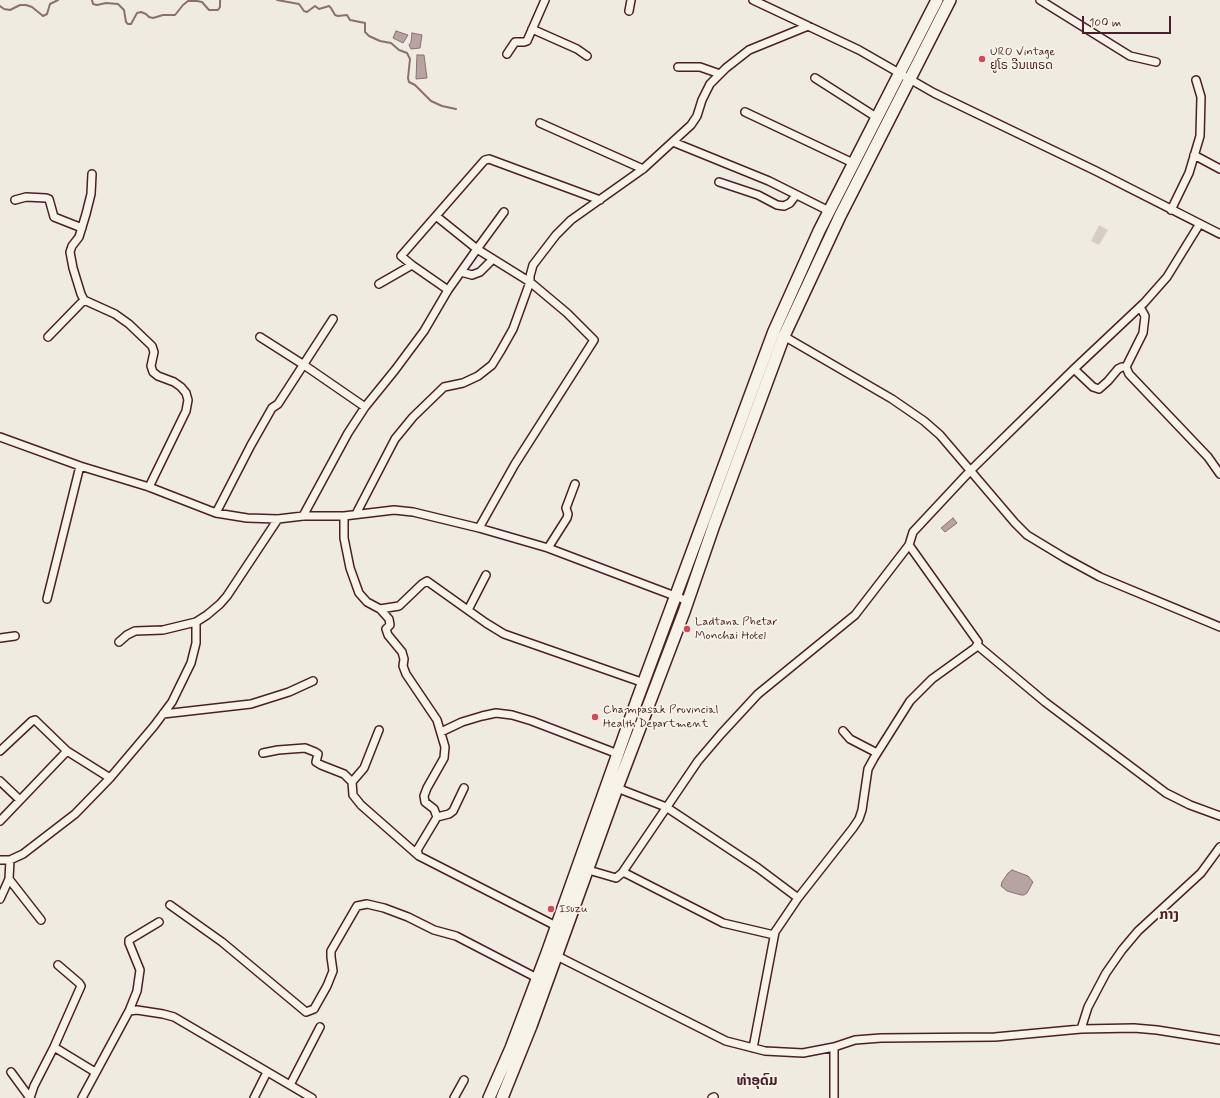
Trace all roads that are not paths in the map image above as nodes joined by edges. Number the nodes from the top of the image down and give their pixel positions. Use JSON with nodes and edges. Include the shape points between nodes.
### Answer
{"nodes":[{"id":1,"x":545,"y":0,"type":"edge"},
{"id":2,"x":631,"y":0,"type":"edge"},
{"id":3,"x":753,"y":0,"type":"edge"},
{"id":4,"x":937,"y":0,"type":"edge"},
{"id":5,"x":950,"y":0,"type":"edge"},
{"id":6,"x":1040,"y":0,"type":"edge"},
{"id":7,"x":629,"y":11,"type":"dead end"},
{"id":8,"x":808,"y":26,"type":"junction"},
{"id":9,"x":532,"y":29,"type":"junction"},
{"id":10,"x":507,"y":54,"type":"dead end"},
{"id":11,"x":587,"y":56,"type":"dead end"},
{"id":12,"x":1156,"y":62,"type":"dead end"},
{"id":13,"x":678,"y":67,"type":"dead end"},
{"id":14,"x":899,"y":73,"type":"junction"},
{"id":15,"x":720,"y":74,"type":"junction"},
{"id":16,"x":815,"y":78,"type":"dead end"},
{"id":17,"x":910,"y":80,"type":"junction"},
{"id":18,"x":1196,"y":80,"type":"dead end"},
{"id":19,"x":744,"y":112,"type":"dead end"},
{"id":20,"x":876,"y":117,"type":"junction"},
{"id":21,"x":540,"y":123,"type":"dead end"},
{"id":22,"x":673,"y":142,"type":"junction"},
{"id":23,"x":1194,"y":155,"type":"junction"},
{"id":24,"x":853,"y":163,"type":"junction"},
{"id":25,"x":643,"y":169,"type":"junction"},
{"id":26,"x":1220,"y":169,"type":"edge"},
{"id":27,"x":92,"y":174,"type":"dead end"},
{"id":28,"x":719,"y":182,"type":"dead end"},
{"id":29,"x":796,"y":195,"type":"junction"},
{"id":30,"x":15,"y":200,"type":"dead end"},
{"id":31,"x":600,"y":200,"type":"junction"},
{"id":32,"x":1171,"y":210,"type":"junction"},
{"id":33,"x":829,"y":211,"type":"junction"},
{"id":34,"x":504,"y":212,"type":"dead end"},
{"id":35,"x":436,"y":216,"type":"junction"},
{"id":36,"x":1200,"y":225,"type":"junction"},
{"id":37,"x":82,"y":228,"type":"junction"},
{"id":38,"x":819,"y":230,"type":"junction"},
{"id":39,"x":1220,"y":234,"type":"edge"},
{"id":40,"x":830,"y":237,"type":"junction"},
{"id":41,"x":477,"y":249,"type":"junction"},
{"id":42,"x":492,"y":259,"type":"junction"},
{"id":43,"x":412,"y":265,"type":"junction"},
{"id":44,"x":461,"y":272,"type":"junction"},
{"id":45,"x":530,"y":282,"type":"junction"},
{"id":46,"x":379,"y":284,"type":"dead end"},
{"id":47,"x":448,"y":290,"type":"junction"},
{"id":48,"x":84,"y":300,"type":"junction"},
{"id":49,"x":1140,"y":307,"type":"junction"},
{"id":50,"x":333,"y":319,"type":"dead end"},
{"id":51,"x":779,"y":334,"type":"junction"},
{"id":52,"x":48,"y":337,"type":"dead end"},
{"id":53,"x":260,"y":337,"type":"dead end"},
{"id":54,"x":304,"y":365,"type":"junction"},
{"id":55,"x":1126,"y":367,"type":"junction"},
{"id":56,"x":1074,"y":369,"type":"junction"},
{"id":57,"x":365,"y":407,"type":"junction"},
{"id":58,"x":0,"y":437,"type":"edge"},
{"id":59,"x":80,"y":466,"type":"junction"},
{"id":60,"x":970,"y":471,"type":"junction"},
{"id":61,"x":1220,"y":474,"type":"edge"},
{"id":62,"x":575,"y":484,"type":"dead end"},
{"id":63,"x":149,"y":487,"type":"junction"},
{"id":64,"x":216,"y":513,"type":"junction"},
{"id":65,"x":356,"y":514,"type":"junction"},
{"id":66,"x":303,"y":516,"type":"junction"},
{"id":67,"x":344,"y":516,"type":"junction"},
{"id":68,"x":278,"y":519,"type":"junction"},
{"id":69,"x":479,"y":528,"type":"junction"},
{"id":70,"x":909,"y":545,"type":"junction"},
{"id":71,"x":548,"y":548,"type":"junction"},
{"id":72,"x":486,"y":575,"type":"dead end"},
{"id":73,"x":676,"y":596,"type":"junction"},
{"id":74,"x":47,"y":599,"type":"dead end"},
{"id":75,"x":688,"y":601,"type":"junction"},
{"id":76,"x":380,"y":609,"type":"junction"},
{"id":77,"x":468,"y":610,"type":"junction"},
{"id":78,"x":196,"y":622,"type":"junction"},
{"id":79,"x":1220,"y":627,"type":"edge"},
{"id":80,"x":15,"y":636,"type":"dead end"},
{"id":81,"x":0,"y":638,"type":"edge"},
{"id":82,"x":119,"y":642,"type":"dead end"},
{"id":83,"x":977,"y":645,"type":"junction"},
{"id":84,"x":313,"y":681,"type":"dead end"},
{"id":85,"x":644,"y":683,"type":"junction"},
{"id":86,"x":163,"y":714,"type":"junction"},
{"id":87,"x":379,"y":730,"type":"dead end"},
{"id":88,"x":843,"y":731,"type":"dead end"},
{"id":89,"x":441,"y":732,"type":"junction"},
{"id":90,"x":0,"y":751,"type":"edge"},
{"id":91,"x":67,"y":751,"type":"junction"},
{"id":92,"x":263,"y":753,"type":"dead end"},
{"id":93,"x":877,"y":753,"type":"junction"},
{"id":94,"x":618,"y":754,"type":"junction"},
{"id":95,"x":110,"y":778,"type":"junction"},
{"id":96,"x":0,"y":781,"type":"edge"},
{"id":97,"x":352,"y":782,"type":"junction"},
{"id":98,"x":464,"y":788,"type":"dead end"},
{"id":99,"x":617,"y":788,"type":"junction"},
{"id":100,"x":20,"y":800,"type":"junction"},
{"id":101,"x":666,"y":808,"type":"junction"},
{"id":102,"x":1220,"y":816,"type":"edge"},
{"id":103,"x":437,"y":817,"type":"junction"},
{"id":104,"x":0,"y":821,"type":"edge"},
{"id":105,"x":1220,"y":847,"type":"edge"},
{"id":106,"x":419,"y":856,"type":"junction"},
{"id":107,"x":0,"y":860,"type":"edge"},
{"id":108,"x":10,"y":860,"type":"junction"},
{"id":109,"x":583,"y":868,"type":"junction"},
{"id":110,"x":622,"y":873,"type":"junction"},
{"id":111,"x":8,"y":879,"type":"junction"},
{"id":112,"x":798,"y":898,"type":"junction"},
{"id":113,"x":0,"y":900,"type":"edge"},
{"id":114,"x":170,"y":905,"type":"dead end"},
{"id":115,"x":41,"y":920,"type":"dead end"},
{"id":116,"x":158,"y":922,"type":"dead end"},
{"id":117,"x":556,"y":926,"type":"junction"},
{"id":118,"x":774,"y":935,"type":"junction"},
{"id":119,"x":552,"y":954,"type":"junction"},
{"id":120,"x":58,"y":965,"type":"dead end"},
{"id":121,"x":537,"y":978,"type":"junction"},
{"id":122,"x":129,"y":1011,"type":"junction"},
{"id":123,"x":320,"y":1027,"type":"dead end"},
{"id":124,"x":1081,"y":1029,"type":"junction"},
{"id":125,"x":1220,"y":1040,"type":"edge"},
{"id":126,"x":54,"y":1047,"type":"junction"},
{"id":127,"x":834,"y":1047,"type":"junction"},
{"id":128,"x":753,"y":1048,"type":"junction"},
{"id":129,"x":11,"y":1072,"type":"dead end"},
{"id":130,"x":95,"y":1072,"type":"junction"},
{"id":131,"x":267,"y":1072,"type":"junction"},
{"id":132,"x":464,"y":1080,"type":"dead end"},
{"id":133,"x":290,"y":1085,"type":"junction"},
{"id":134,"x":30,"y":1098,"type":"edge"},
{"id":135,"x":82,"y":1098,"type":"edge"},
{"id":136,"x":254,"y":1098,"type":"edge"},
{"id":137,"x":312,"y":1098,"type":"edge"},
{"id":138,"x":454,"y":1098,"type":"edge"},
{"id":139,"x":489,"y":1098,"type":"edge"},
{"id":140,"x":502,"y":1098,"type":"edge"},
{"id":141,"x":834,"y":1098,"type":"edge"}],
"edges":[{"from":1,"to":9,"type":"street"},
{"from":2,"to":7,"type":"street"},
{"from":3,"to":8,"type":"street"},
{"from":4,"to":14,"type":"highway"},
{"from":5,"to":17,"type":"highway"},
{"from":6,"to":12,"type":"street","via":[[1130,56]]},
{"from":8,"to":14,"type":"street"},
{"from":8,"to":15,"type":"street","via":[[750,50]]},
{"from":9,"to":10,"type":"street","via":[[527,41],[515,42]]},
{"from":9,"to":11,"type":"street"},
{"from":13,"to":15,"type":"street","via":[[694,66]]},
{"from":14,"to":17,"type":"street"},
{"from":14,"to":20,"type":"highway"},
{"from":15,"to":22,"type":"street","via":[[710,84],[691,125]]},
{"from":16,"to":20,"type":"street"},
{"from":17,"to":32,"type":"street"},
{"from":17,"to":40,"type":"highway"},
{"from":18,"to":23,"type":"street","via":[[1201,97],[1201,120],[1200,136]]},
{"from":19,"to":24,"type":"street"},
{"from":20,"to":24,"type":"highway"},
{"from":21,"to":25,"type":"street"},
{"from":22,"to":25,"type":"street"},
{"from":22,"to":29,"type":"street","via":[[769,181]]},
{"from":23,"to":26,"type":"street"},
{"from":23,"to":32,"type":"street","via":[[1189,173]]},
{"from":24,"to":33,"type":"highway"},
{"from":25,"to":31,"type":"street"},
{"from":27,"to":37,"type":"street","via":[[91,194]]},
{"from":28,"to":29,"type":"street","via":[[758,195],[777,205],[784,206],[790,203]]},
{"from":29,"to":33,"type":"street"},
{"from":30,"to":37,"type":"street","via":[[26,197],[49,199],[54,217]]},
{"from":31,"to":35,"type":"street","via":[[485,160]]},
{"from":31,"to":45,"type":"street","via":[[571,220],[556,235],[534,265]]},
{"from":32,"to":36,"type":"street"},
{"from":33,"to":38,"type":"highway"},
{"from":34,"to":41,"type":"street"},
{"from":35,"to":41,"type":"street"},
{"from":35,"to":43,"type":"street","via":[[401,256]]},
{"from":36,"to":39,"type":"street"},
{"from":36,"to":49,"type":"street","via":[[1167,277]]},
{"from":37,"to":48,"type":"street","via":[[70,252]]},
{"from":38,"to":40,"type":"highway"},
{"from":38,"to":51,"type":"highway"},
{"from":40,"to":51,"type":"highway"},
{"from":41,"to":42,"type":"street"},
{"from":41,"to":44,"type":"street"},
{"from":42,"to":44,"type":"street","via":[[480,272],[472,275]]},
{"from":42,"to":45,"type":"street"},
{"from":43,"to":46,"type":"street"},
{"from":43,"to":47,"type":"street"},
{"from":44,"to":47,"type":"street"},
{"from":45,"to":65,"type":"street","via":[[513,329],[492,365],[463,384],[444,387],[413,417],[395,439]]},
{"from":45,"to":69,"type":"street","via":[[594,340],[515,464]]},
{"from":47,"to":57,"type":"street","via":[[424,331]]},
{"from":48,"to":52,"type":"street"},
{"from":48,"to":63,"type":"street","via":[[115,314],[129,324],[152,346],[153,372],[174,382],[186,393],[186,411]]},
{"from":49,"to":55,"type":"street","via":[[1145,316],[1143,334]]},
{"from":49,"to":56,"type":"street"},
{"from":50,"to":54,"type":"street"},
{"from":51,"to":60,"type":"street","via":[[892,399],[924,421],[940,435]]},
{"from":51,"to":73,"type":"highway"},
{"from":51,"to":75,"type":"highway"},
{"from":53,"to":54,"type":"street"},
{"from":54,"to":57,"type":"street"},
{"from":54,"to":64,"type":"street","via":[[278,404],[272,408]]},
{"from":55,"to":56,"type":"street","via":[[1118,369],[1099,389],[1093,387]]},
{"from":55,"to":61,"type":"street","via":[[1129,374],[1208,457]]},
{"from":56,"to":60,"type":"street"},
{"from":57,"to":66,"type":"street"},
{"from":58,"to":59,"type":"street"},
{"from":59,"to":63,"type":"street"},
{"from":59,"to":74,"type":"street"},
{"from":60,"to":70,"type":"street","via":[[913,532]]},
{"from":60,"to":79,"type":"street","via":[[1015,523],[1035,540],[1100,577]]},
{"from":62,"to":71,"type":"street","via":[[566,508],[567,518]]},
{"from":63,"to":64,"type":"street"},
{"from":64,"to":68,"type":"street"},
{"from":65,"to":67,"type":"street"},
{"from":65,"to":69,"type":"street","via":[[394,510],[413,512]]},
{"from":66,"to":67,"type":"street"},
{"from":66,"to":68,"type":"street"},
{"from":67,"to":76,"type":"street","via":[[344,538],[350,568],[359,593],[367,602]]},
{"from":68,"to":78,"type":"street","via":[[227,596]]},
{"from":69,"to":71,"type":"street"},
{"from":70,"to":83,"type":"street","via":[[978,642]]},
{"from":70,"to":101,"type":"street","via":[[855,615],[770,684],[736,717],[698,761]]},
{"from":71,"to":73,"type":"street"},
{"from":72,"to":77,"type":"street"},
{"from":73,"to":75,"type":"street"},
{"from":73,"to":85,"type":"highway"},
{"from":75,"to":99,"type":"highway"},
{"from":76,"to":77,"type":"street","via":[[399,606],[427,581]]},
{"from":76,"to":89,"type":"street","via":[[389,619],[390,625],[386,630],[402,652],[406,674],[437,720]]},
{"from":77,"to":85,"type":"street","via":[[504,634]]},
{"from":78,"to":82,"type":"street","via":[[163,630],[135,631]]},
{"from":78,"to":86,"type":"street","via":[[196,643],[191,663],[172,702]]},
{"from":80,"to":81,"type":"street"},
{"from":83,"to":93,"type":"street","via":[[919,691]]},
{"from":83,"to":102,"type":"street","via":[[1045,702],[1166,793]]},
{"from":84,"to":86,"type":"street","via":[[251,704]]},
{"from":85,"to":94,"type":"highway"},
{"from":86,"to":95,"type":"street"},
{"from":87,"to":97,"type":"street","via":[[364,768]]},
{"from":88,"to":93,"type":"street","via":[[850,739]]},
{"from":89,"to":94,"type":"street","via":[[462,722],[496,713],[532,721]]},
{"from":89,"to":103,"type":"street","via":[[444,758],[424,796]]},
{"from":90,"to":91,"type":"street","via":[[35,720]]},
{"from":91,"to":95,"type":"street"},
{"from":91,"to":100,"type":"street"},
{"from":92,"to":97,"type":"street","via":[[306,748],[318,754],[316,762],[344,774]]},
{"from":93,"to":112,"type":"street","via":[[867,773],[859,819]]},
{"from":94,"to":109,"type":"highway"},
{"from":95,"to":108,"type":"street","via":[[75,814],[23,854]]},
{"from":96,"to":100,"type":"street"},
{"from":97,"to":106,"type":"street","via":[[353,795],[361,805]]},
{"from":98,"to":103,"type":"street","via":[[453,811]]},
{"from":99,"to":101,"type":"street"},
{"from":99,"to":109,"type":"highway"},
{"from":100,"to":104,"type":"street"},
{"from":101,"to":110,"type":"street"},
{"from":101,"to":112,"type":"street","via":[[758,868]]},
{"from":103,"to":106,"type":"street","via":[[417,850]]},
{"from":105,"to":124,"type":"street","via":[[1201,873],[1138,931],[1122,950],[1106,972],[1088,1007]]},
{"from":106,"to":117,"type":"street"},
{"from":107,"to":108,"type":"street"},
{"from":108,"to":111,"type":"street"},
{"from":109,"to":110,"type":"street","via":[[616,878]]},
{"from":109,"to":117,"type":"highway"},
{"from":109,"to":119,"type":"highway"},
{"from":110,"to":118,"type":"street","via":[[723,924]]},
{"from":111,"to":113,"type":"street"},
{"from":111,"to":115,"type":"street"},
{"from":112,"to":118,"type":"street"},
{"from":114,"to":121,"type":"street","via":[[222,942],[306,1012],[314,1009],[327,986],[333,971],[331,951],[357,906],[367,904],[456,936]]},
{"from":116,"to":122,"type":"street","via":[[129,940],[140,970],[137,991]]},
{"from":117,"to":119,"type":"highway"},
{"from":118,"to":128,"type":"street"},
{"from":119,"to":121,"type":"highway"},
{"from":119,"to":128,"type":"street","via":[[717,1037]]},
{"from":119,"to":140,"type":"highway","via":[[531,1026]]},
{"from":120,"to":126,"type":"street","via":[[81,986]]},
{"from":121,"to":139,"type":"highway"},
{"from":122,"to":130,"type":"street"},
{"from":122,"to":131,"type":"street","via":[[174,1017]]},
{"from":123,"to":133,"type":"street"},
{"from":124,"to":125,"type":"street","via":[[1134,1028]]},
{"from":124,"to":127,"type":"street","via":[[995,1037],[861,1039]]},
{"from":126,"to":130,"type":"street"},
{"from":126,"to":134,"type":"street"},
{"from":127,"to":128,"type":"street","via":[[803,1053]]},
{"from":127,"to":141,"type":"street"},
{"from":129,"to":134,"type":"street"},
{"from":130,"to":135,"type":"street"},
{"from":131,"to":133,"type":"street"},
{"from":131,"to":136,"type":"street"},
{"from":132,"to":138,"type":"street"},
{"from":133,"to":137,"type":"street"}]}
